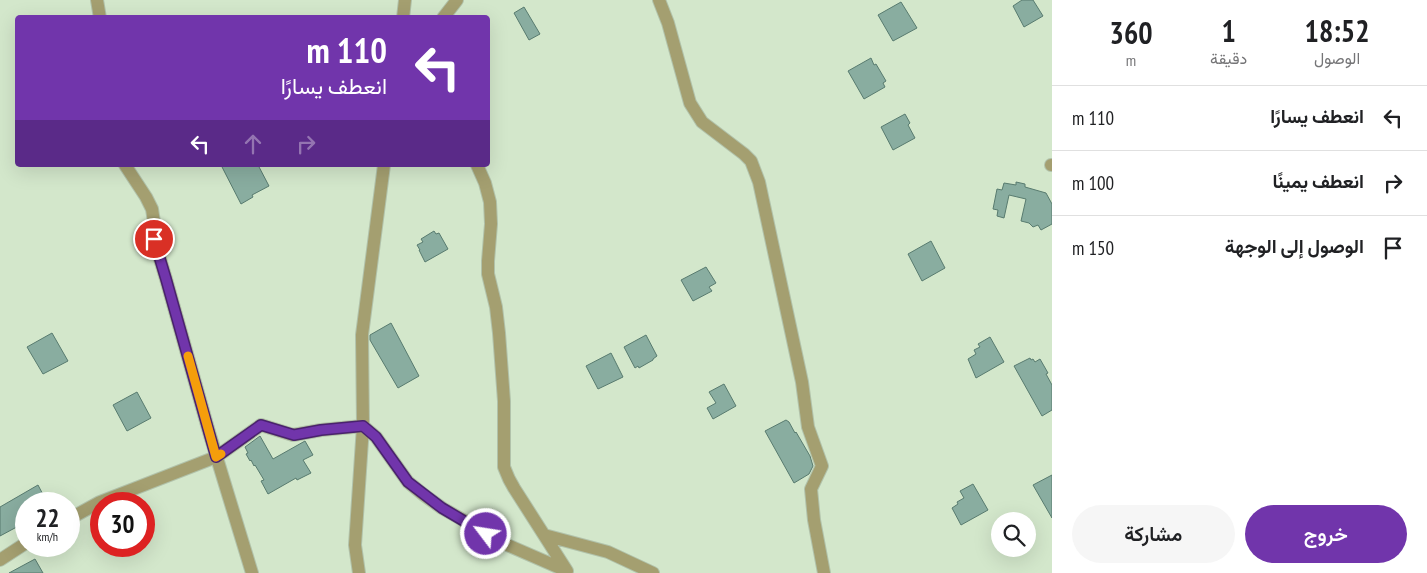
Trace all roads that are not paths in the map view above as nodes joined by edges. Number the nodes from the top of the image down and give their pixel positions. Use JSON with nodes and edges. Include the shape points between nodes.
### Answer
{"nodes":[{"id":1,"x":98,"y":0,"type":"edge"},
{"id":2,"x":405,"y":0,"type":"edge"},
{"id":3,"x":457,"y":0,"type":"edge"},
{"id":4,"x":659,"y":0,"type":"edge"},
{"id":5,"x":100,"y":15,"type":"edge"},
{"id":6,"x":403,"y":15,"type":"edge"},
{"id":7,"x":446,"y":15,"type":"edge"},
{"id":8,"x":126,"y":167,"type":"edge"},
{"id":9,"x":384,"y":167,"type":"edge"},
{"id":10,"x":478,"y":167,"type":"edge"},
{"id":11,"x":363,"y":426,"type":"junction"},
{"id":12,"x":216,"y":457,"type":"junction"},
{"id":13,"x":80,"y":513,"type":"edge"},
{"id":14,"x":544,"y":535,"type":"junction"},
{"id":15,"x":15,"y":550,"type":"edge"},
{"id":16,"x":0,"y":560,"type":"edge"},
{"id":17,"x":568,"y":572,"type":"edge"},
{"id":18,"x":252,"y":573,"type":"edge"},
{"id":19,"x":359,"y":573,"type":"edge"},
{"id":20,"x":653,"y":573,"type":"edge"},
{"id":21,"x":824,"y":573,"type":"edge"}],
"edges":[{"from":1,"to":5,"type":"street"},
{"from":2,"to":6,"type":"street"},
{"from":3,"to":7,"type":"street"},
{"from":4,"to":21,"type":"street","via":[[690,104],[702,122],[751,161],[759,182],[802,382],[808,427],[822,466],[811,489]]},
{"from":8,"to":12,"type":"street","via":[[152,209],[154,239]]},
{"from":9,"to":11,"type":"street","via":[[362,335]]},
{"from":10,"to":14,"type":"street","via":[[490,202],[488,274],[499,333],[504,467]]},
{"from":11,"to":12,"type":"street","via":[[294,435],[261,425]]},
{"from":11,"to":17,"type":"street","via":[[376,437],[408,482],[442,508],[505,544]]},
{"from":11,"to":19,"type":"street","via":[[355,545]]},
{"from":12,"to":13,"type":"street","via":[[100,502]]},
{"from":12,"to":18,"type":"street"},
{"from":14,"to":17,"type":"street"},
{"from":14,"to":20,"type":"street","via":[[608,552]]},
{"from":15,"to":16,"type":"street"}]}
